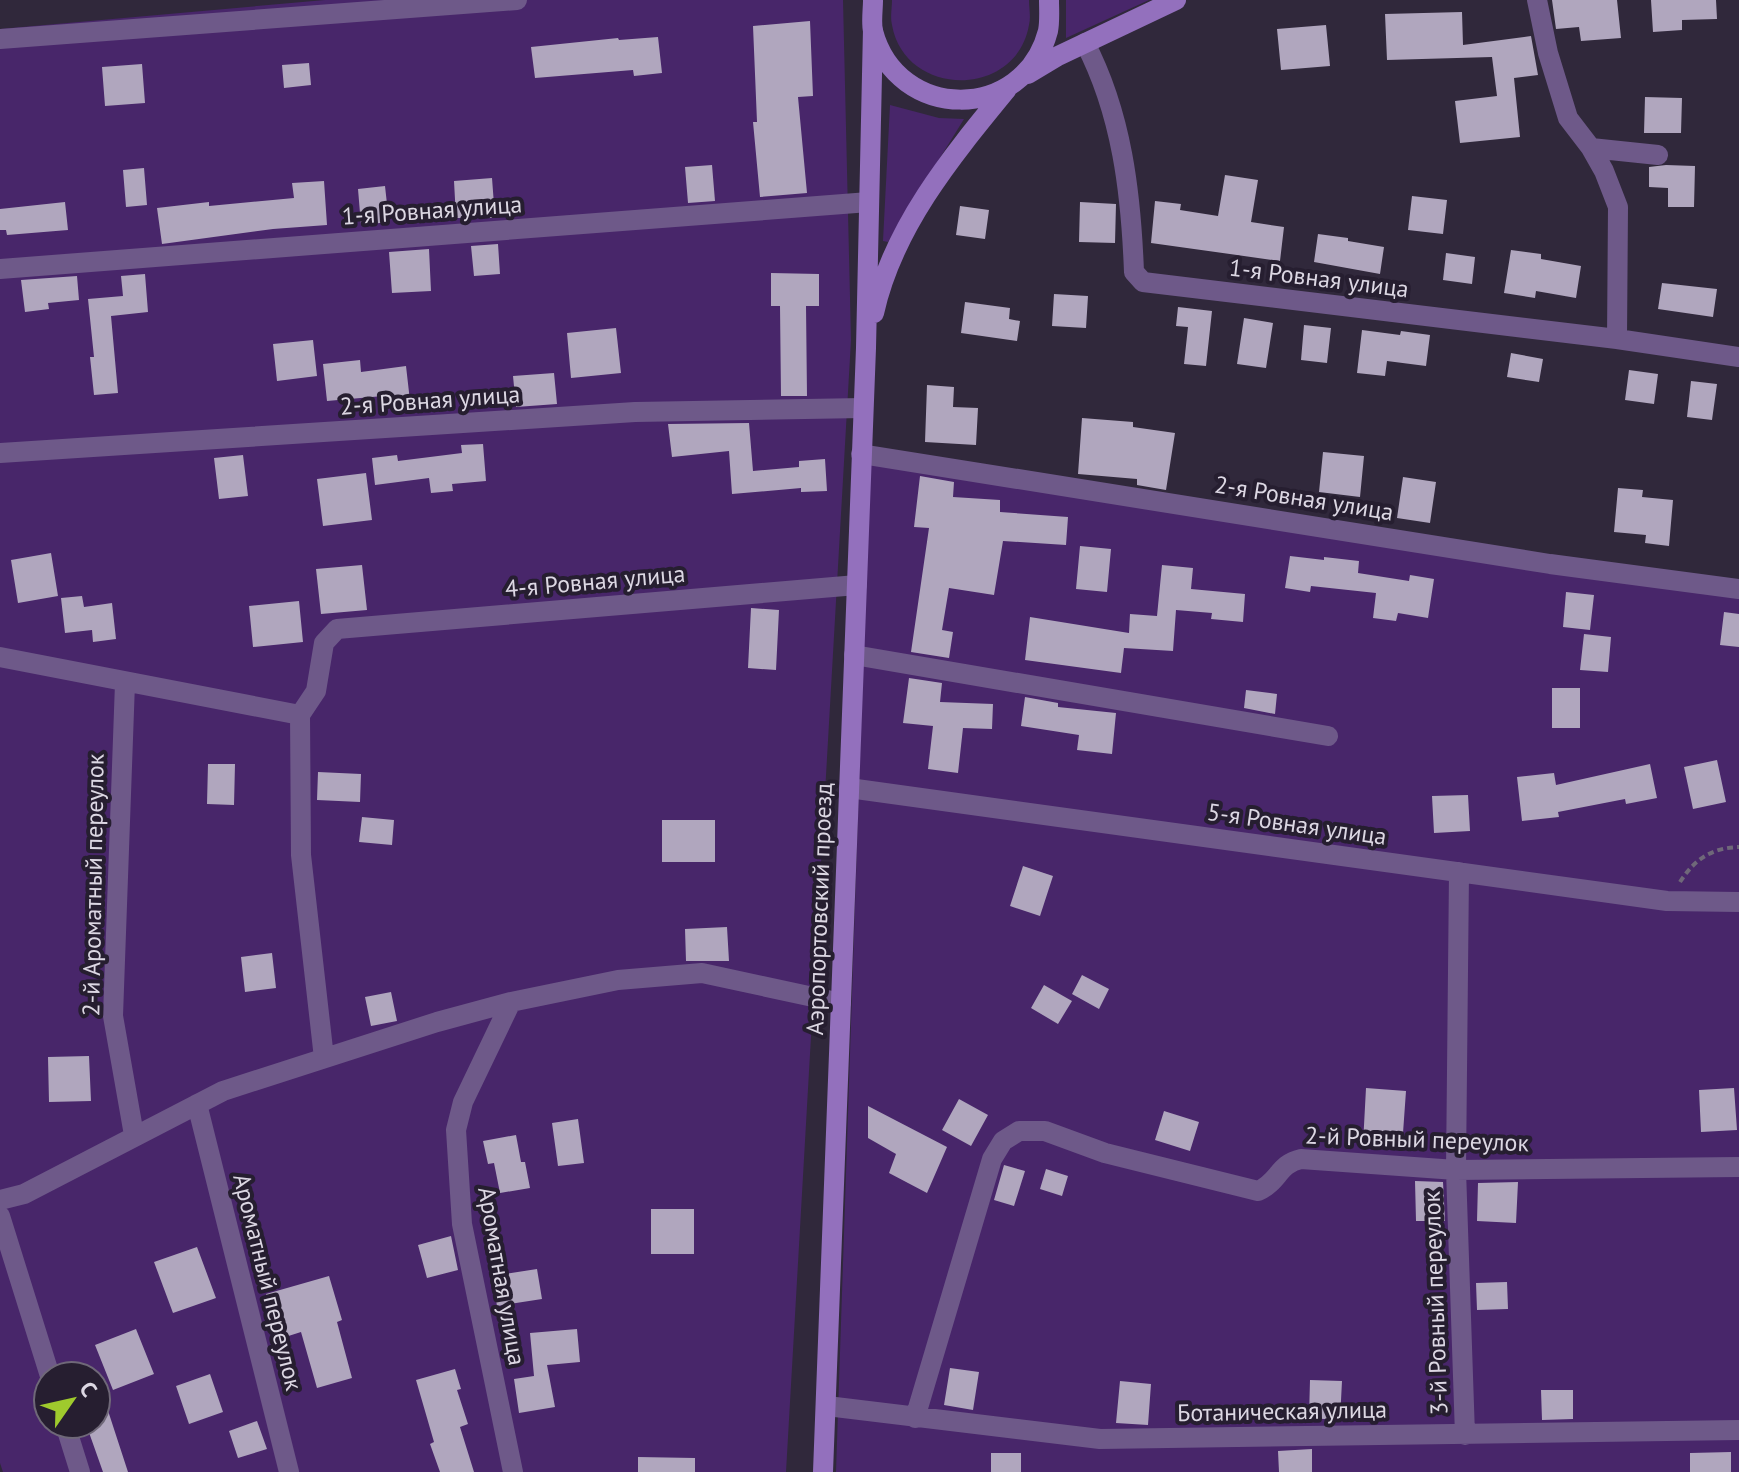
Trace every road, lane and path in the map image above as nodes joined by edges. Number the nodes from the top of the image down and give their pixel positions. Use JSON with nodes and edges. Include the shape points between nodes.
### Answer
{"nodes":[{"id":1,"x":517,"y":0,"type":"edge"},
{"id":2,"x":873,"y":0,"type":"edge"},
{"id":3,"x":1049,"y":0,"type":"edge"},
{"id":4,"x":1176,"y":0,"type":"edge"},
{"id":5,"x":1537,"y":0,"type":"edge"},
{"id":6,"x":873,"y":29,"type":"junction"},
{"id":7,"x":0,"y":39,"type":"edge"},
{"id":8,"x":1085,"y":43,"type":"junction"},
{"id":9,"x":1013,"y":83,"type":"junction"},
{"id":10,"x":1591,"y":148,"type":"junction"},
{"id":11,"x":1658,"y":155,"type":"dead end"},
{"id":12,"x":869,"y":202,"type":"junction"},
{"id":13,"x":0,"y":269,"type":"edge"},
{"id":14,"x":1617,"y":339,"type":"junction"},
{"id":15,"x":866,"y":348,"type":"junction"},
{"id":16,"x":1739,"y":357,"type":"edge"},
{"id":17,"x":863,"y":408,"type":"junction"},
{"id":18,"x":0,"y":453,"type":"edge"},
{"id":19,"x":861,"y":454,"type":"junction"},
{"id":20,"x":857,"y":585,"type":"junction"},
{"id":21,"x":1739,"y":589,"type":"edge"},
{"id":22,"x":854,"y":655,"type":"junction"},
{"id":23,"x":0,"y":657,"type":"edge"},
{"id":24,"x":125,"y":683,"type":"junction"},
{"id":25,"x":300,"y":715,"type":"junction"},
{"id":26,"x":1328,"y":736,"type":"dead end"},
{"id":27,"x":849,"y":788,"type":"junction"},
{"id":28,"x":1739,"y":847,"type":"edge"},
{"id":29,"x":1459,"y":872,"type":"junction"},
{"id":30,"x":1667,"y":901,"type":"junction"},
{"id":31,"x":1739,"y":902,"type":"edge"},
{"id":32,"x":511,"y":1002,"type":"junction"},
{"id":33,"x":841,"y":1003,"type":"junction"},
{"id":34,"x":324,"y":1058,"type":"junction"},
{"id":35,"x":197,"y":1104,"type":"junction"},
{"id":36,"x":134,"y":1135,"type":"junction"},
{"id":37,"x":1739,"y":1167,"type":"edge"},
{"id":38,"x":1456,"y":1170,"type":"junction"},
{"id":39,"x":0,"y":1200,"type":"edge"},
{"id":40,"x":0,"y":1216,"type":"edge"},
{"id":41,"x":45,"y":1360,"type":"edge"},
{"id":42,"x":827,"y":1406,"type":"junction"},
{"id":43,"x":915,"y":1418,"type":"junction"},
{"id":44,"x":1739,"y":1430,"type":"edge"},
{"id":45,"x":1465,"y":1435,"type":"junction"},
{"id":46,"x":70,"y":1440,"type":"edge"},
{"id":47,"x":80,"y":1472,"type":"edge"},
{"id":48,"x":289,"y":1472,"type":"edge"},
{"id":49,"x":513,"y":1472,"type":"edge"},
{"id":50,"x":823,"y":1472,"type":"edge"}],
"edges":[{"from":1,"to":7,"type":"street"},
{"from":2,"to":6,"type":"main road"},
{"from":3,"to":9,"type":"main road","via":[[1049,29],[1035,61]]},
{"from":4,"to":8,"type":"main road"},
{"from":5,"to":10,"type":"street","via":[[1568,118]]},
{"from":6,"to":9,"type":"main road","via":[[886,61],[911,86],[943,100],[978,100]]},
{"from":6,"to":12,"type":"main road"},
{"from":8,"to":9,"type":"main road"},
{"from":8,"to":14,"type":"street","name":"1-я Ровная улица","via":[[1103,81],[1123,149],[1134,272],[1143,282]]},
{"from":9,"to":15,"type":"main road","via":[[957,150],[909,224],[889,262]]},
{"from":10,"to":11,"type":"street"},
{"from":10,"to":14,"type":"street","via":[[1618,207]]},
{"from":12,"to":13,"type":"street","name":"1-я Ровная улица"},
{"from":12,"to":15,"type":"main road"},
{"from":14,"to":16,"type":"street","name":"1-я Ровная улица"},
{"from":15,"to":17,"type":"main road","name":"Аэропортовский проезд"},
{"from":17,"to":18,"type":"street","name":"2-я Ровная улица","via":[[635,412]]},
{"from":17,"to":19,"type":"main road","name":"Аэропортовский проезд"},
{"from":19,"to":20,"type":"main road","name":"Аэропортовский проезд"},
{"from":19,"to":21,"type":"street","name":"2-я Ровная улица","via":[[1550,564]]},
{"from":20,"to":22,"type":"main road","name":"Аэропортовский проезд"},
{"from":20,"to":25,"type":"street","name":"4-я Ровная улица","via":[[337,629],[324,643],[316,691]]},
{"from":22,"to":26,"type":"street"},
{"from":22,"to":27,"type":"main road","name":"Аэропортовский проезд"},
{"from":23,"to":24,"type":"street"},
{"from":24,"to":25,"type":"street"},
{"from":24,"to":36,"type":"street","name":"2-й Ароматный переулок","via":[[113,1016]]},
{"from":25,"to":34,"type":"street","via":[[301,855]]},
{"from":27,"to":29,"type":"street","name":"5-я Ровная улица"},
{"from":27,"to":33,"type":"main road","name":"Аэропортовский проезд"},
{"from":28,"to":30,"type":"path","via":[[1720,848],[1691,865]]},
{"from":29,"to":30,"type":"street","name":"5-я Ровная улица"},
{"from":29,"to":38,"type":"street","name":"3-й Ровный переулок"},
{"from":30,"to":31,"type":"street","name":"5-я Ровная улица"},
{"from":32,"to":33,"type":"street","via":[[618,980],[702,973]]},
{"from":32,"to":34,"type":"street"},
{"from":32,"to":49,"type":"street","name":"Ароматная улица","via":[[463,1102],[456,1130],[462,1224]]},
{"from":33,"to":42,"type":"main road","name":"Аэропортовский проезд"},
{"from":34,"to":35,"type":"street"},
{"from":35,"to":36,"type":"street"},
{"from":35,"to":48,"type":"street","name":"Ароматный переулок"},
{"from":36,"to":39,"type":"street","via":[[24,1194]]},
{"from":37,"to":38,"type":"street","name":"2-й Ровный переулок"},
{"from":38,"to":43,"type":"street","name":"2-й Ровный переулок","via":[[1301,1159],[1289,1161],[1258,1191],[1105,1153],[1045,1131],[1019,1131],[1003,1141],[992,1159]]},
{"from":38,"to":45,"type":"street","name":"3-й Ровный переулок"},
{"from":40,"to":41,"type":"street"},
{"from":42,"to":43,"type":"street","name":"Ботаническая улица"},
{"from":42,"to":50,"type":"main road","name":"Аэропортовский проезд"},
{"from":43,"to":45,"type":"street","name":"Ботаническая улица","via":[[1100,1439]]},
{"from":44,"to":45,"type":"street","name":"Ботаническая улица"},
{"from":46,"to":47,"type":"street"}]}
